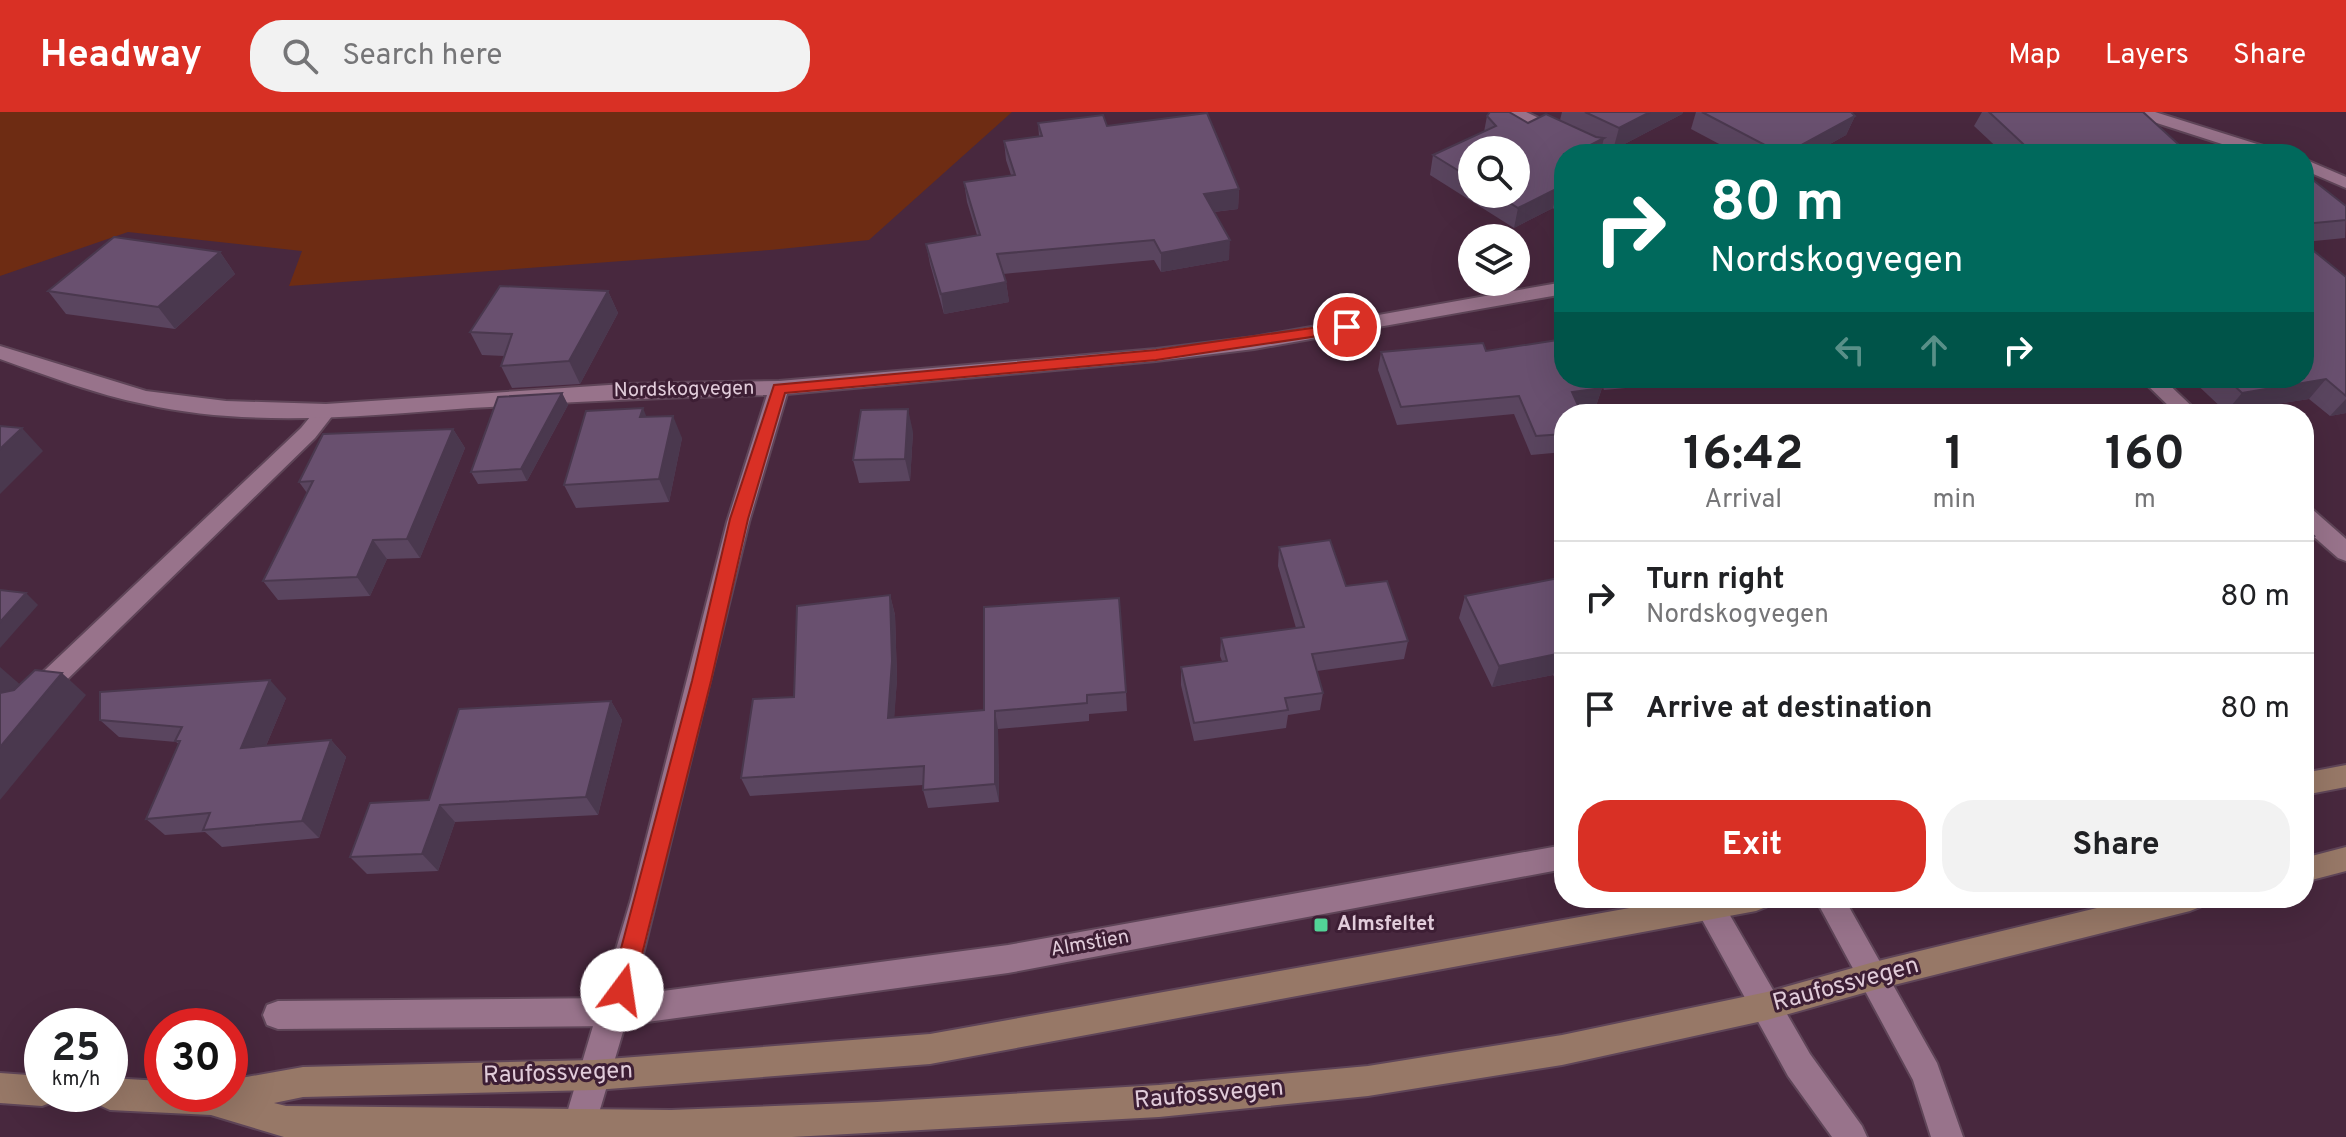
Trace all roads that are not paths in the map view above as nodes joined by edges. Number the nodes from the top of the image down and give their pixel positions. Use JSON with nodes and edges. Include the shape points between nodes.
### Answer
{"nodes":[{"id":1,"x":1513,"y":112,"type":"edge"},
{"id":2,"x":2138,"y":112,"type":"edge"},
{"id":3,"x":1584,"y":144,"type":"edge"},
{"id":4,"x":2239,"y":144,"type":"edge"},
{"id":5,"x":2314,"y":168,"type":"edge"},
{"id":6,"x":2345,"y":181,"type":"edge"},
{"id":7,"x":1554,"y":290,"type":"edge"},
{"id":8,"x":0,"y":352,"type":"edge"},
{"id":9,"x":779,"y":388,"type":"junction"},
{"id":10,"x":2161,"y":388,"type":"edge"},
{"id":11,"x":2179,"y":404,"type":"edge"},
{"id":12,"x":326,"y":411,"type":"junction"},
{"id":13,"x":2314,"y":524,"type":"edge"},
{"id":14,"x":2346,"y":552,"type":"edge"},
{"id":15,"x":28,"y":702,"type":"edge"},
{"id":16,"x":2346,"y":776,"type":"edge"},
{"id":17,"x":2314,"y":782,"type":"edge"},
{"id":18,"x":1554,"y":859,"type":"edge"},
{"id":19,"x":2346,"y":859,"type":"edge"},
{"id":20,"x":2314,"y":867,"type":"edge"},
{"id":21,"x":1705,"y":908,"type":"edge"},
{"id":22,"x":1711,"y":908,"type":"edge"},
{"id":23,"x":1835,"y":908,"type":"edge"},
{"id":24,"x":2149,"y":908,"type":"edge"},
{"id":25,"x":1874,"y":976,"type":"junction"},
{"id":26,"x":1767,"y":1006,"type":"junction"},
{"id":27,"x":614,"y":1012,"type":"junction"},
{"id":28,"x":278,"y":1015,"type":"dead end"},
{"id":29,"x":595,"y":1075,"type":"junction"},
{"id":30,"x":0,"y":1088,"type":"edge"},
{"id":31,"x":24,"y":1090,"type":"edge"},
{"id":32,"x":248,"y":1092,"type":"edge"},
{"id":33,"x":248,"y":1110,"type":"edge"},
{"id":34,"x":580,"y":1123,"type":"junction"},
{"id":35,"x":1851,"y":1137,"type":"edge"},
{"id":36,"x":1947,"y":1137,"type":"edge"}],
"edges":[{"from":1,"to":3,"type":"street"},
{"from":2,"to":4,"type":"street"},
{"from":5,"to":6,"type":"street"},
{"from":7,"to":9,"type":"street","name":"Nordskogvegen","via":[[1240,345]]},
{"from":8,"to":12,"type":"street","name":"Nordskogvegen","via":[[146,398],[226,408]]},
{"from":9,"to":12,"type":"street","name":"Nordskogvegen","via":[[624,391]]},
{"from":9,"to":27,"type":"street","via":[[739,519]]},
{"from":10,"to":11,"type":"street"},
{"from":12,"to":15,"type":"street"},
{"from":13,"to":14,"type":"street"},
{"from":16,"to":17,"type":"main road"},
{"from":18,"to":27,"type":"street","name":"Almstien","via":[[1008,959]]},
{"from":19,"to":20,"type":"main road"},
{"from":21,"to":29,"type":"main road","name":"Raufossvegen","via":[[930,1049]]},
{"from":22,"to":26,"type":"street"},
{"from":23,"to":25,"type":"street"},
{"from":24,"to":25,"type":"main road","name":"Raufossvegen"},
{"from":25,"to":26,"type":"main road","name":"Raufossvegen"},
{"from":25,"to":36,"type":"street","via":[[1926,1074]]},
{"from":26,"to":34,"type":"main road","name":"Raufossvegen","via":[[1562,1050],[1368,1081],[1159,1101],[877,1118],[671,1126]]},
{"from":26,"to":35,"type":"street","via":[[1799,1065]]},
{"from":27,"to":28,"type":"street","name":"Almstien"},
{"from":27,"to":29,"type":"street"},
{"from":29,"to":32,"type":"main road","name":"Raufossvegen","via":[[303,1082]]},
{"from":29,"to":34,"type":"street"},
{"from":30,"to":31,"type":"main road"},
{"from":33,"to":34,"type":"main road","name":"Raufossvegen","via":[[286,1122]]}]}
